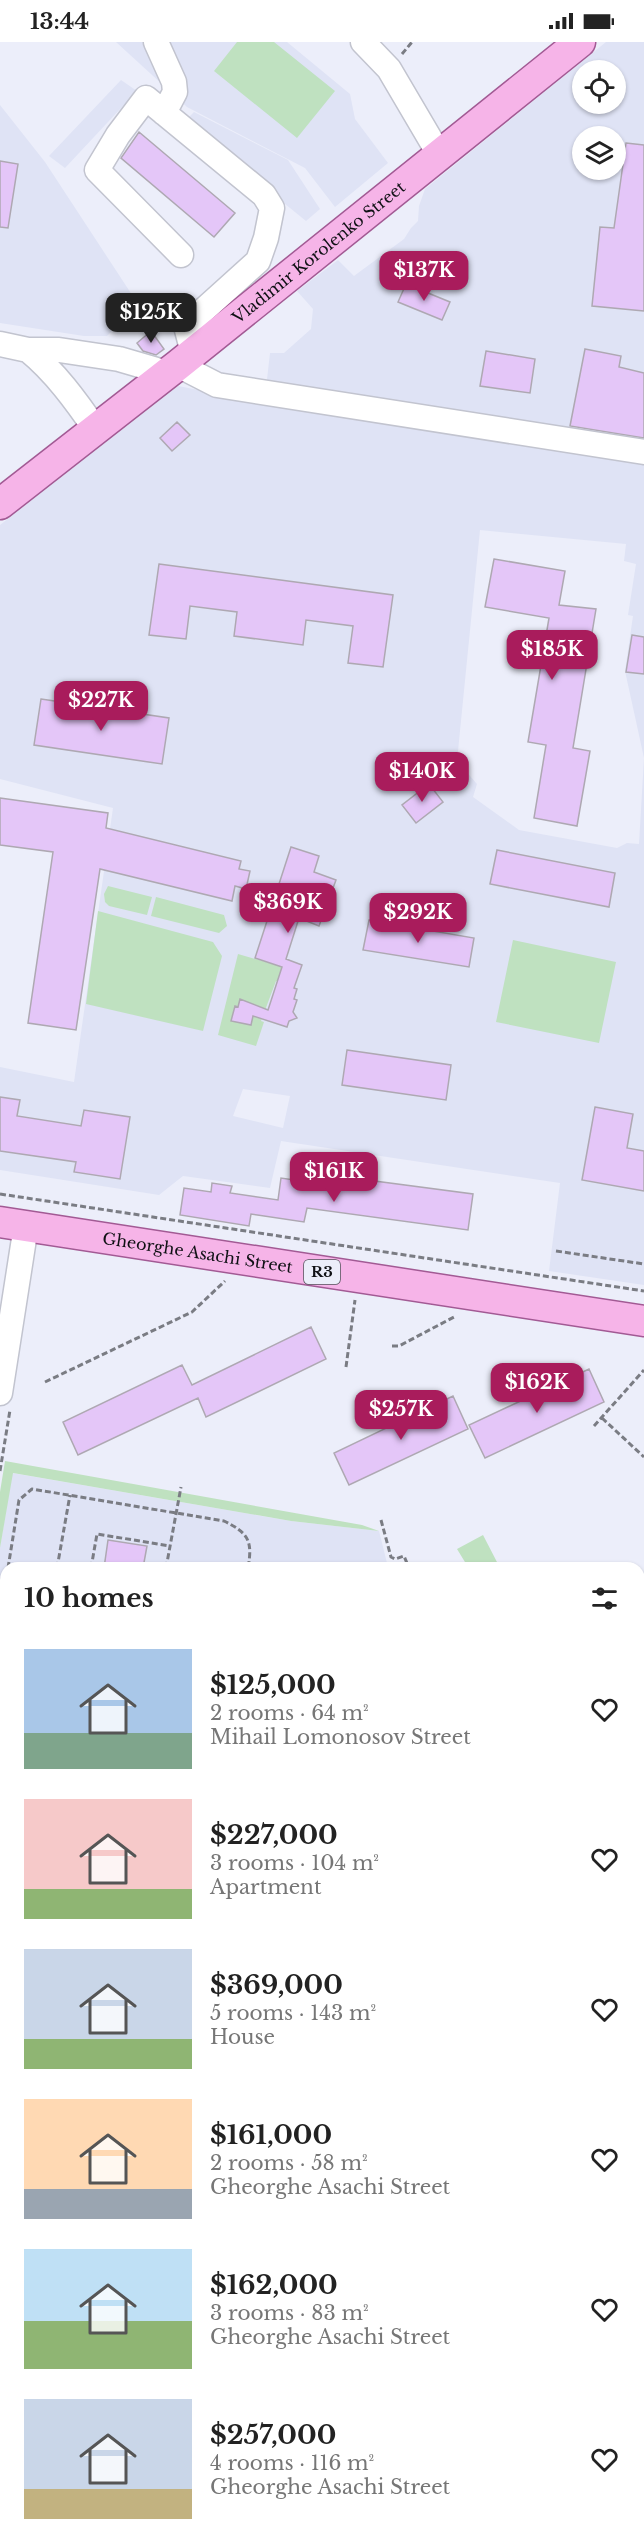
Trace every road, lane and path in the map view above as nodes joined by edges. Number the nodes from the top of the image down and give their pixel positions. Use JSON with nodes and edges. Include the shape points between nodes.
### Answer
{"nodes":[{"id":1,"x":156,"y":42,"type":"edge"},
{"id":2,"x":363,"y":42,"type":"edge"},
{"id":3,"x":580,"y":42,"type":"edge"},
{"id":4,"x":164,"y":113,"type":"junction"},
{"id":5,"x":439,"y":154,"type":"junction"},
{"id":6,"x":181,"y":255,"type":"dead end"},
{"id":7,"x":0,"y":344,"type":"edge"},
{"id":8,"x":28,"y":350,"type":"junction"},
{"id":9,"x":179,"y":363,"type":"junction"},
{"id":10,"x":96,"y":430,"type":"junction"},
{"id":11,"x":644,"y":452,"type":"edge"},
{"id":12,"x":0,"y":504,"type":"edge"},
{"id":13,"x":0,"y":1194,"type":"edge"},
{"id":14,"x":13,"y":1224,"type":"edge"},
{"id":15,"x":556,"y":1251,"type":"dead end"},
{"id":16,"x":644,"y":1264,"type":"edge"},
{"id":17,"x":232,"y":1274,"type":"dead end"},
{"id":18,"x":358,"y":1278,"type":"junction"},
{"id":19,"x":644,"y":1292,"type":"edge"},
{"id":20,"x":457,"y":1316,"type":"dead end"},
{"id":21,"x":644,"y":1321,"type":"edge"},
{"id":22,"x":4,"y":1343,"type":"edge"},
{"id":23,"x":392,"y":1346,"type":"dead end"},
{"id":24,"x":346,"y":1367,"type":"dead end"},
{"id":25,"x":644,"y":1370,"type":"edge"},
{"id":26,"x":45,"y":1383,"type":"dead end"},
{"id":27,"x":0,"y":1393,"type":"edge"},
{"id":28,"x":602,"y":1418,"type":"junction"},
{"id":29,"x":594,"y":1426,"type":"dead end"},
{"id":30,"x":644,"y":1457,"type":"edge"},
{"id":31,"x":181,"y":1487,"type":"dead end"},
{"id":32,"x":70,"y":1495,"type":"junction"},
{"id":33,"x":176,"y":1513,"type":"junction"},
{"id":34,"x":381,"y":1520,"type":"dead end"},
{"id":35,"x":170,"y":1546,"type":"junction"},
{"id":36,"x":9,"y":1562,"type":"edge"},
{"id":37,"x":58,"y":1562,"type":"edge"},
{"id":38,"x":92,"y":1562,"type":"edge"},
{"id":39,"x":167,"y":1562,"type":"edge"},
{"id":40,"x":249,"y":1562,"type":"edge"},
{"id":41,"x":406,"y":1562,"type":"edge"}],
"edges":[{"from":1,"to":4,"type":"street","via":[[174,82],[175,92]]},
{"from":2,"to":5,"type":"street","via":[[389,69]]},
{"from":3,"to":5,"type":"main road","name":"Vladimir Korolenko Street"},
{"from":4,"to":6,"type":"street","via":[[146,98],[97,170]]},
{"from":4,"to":9,"type":"street","via":[[264,195],[272,208],[258,261],[186,326]]},
{"from":5,"to":9,"type":"main road","name":"Vladimir Korolenko Street"},
{"from":7,"to":8,"type":"street"},
{"from":8,"to":9,"type":"street"},
{"from":8,"to":10,"type":"street","via":[[42,361]]},
{"from":9,"to":10,"type":"main road","name":"Vladimir Korolenko Street"},
{"from":9,"to":11,"type":"street","via":[[217,385]]},
{"from":10,"to":12,"type":"main road","name":"Vladimir Korolenko Street"},
{"from":13,"to":19,"type":"path"},
{"from":14,"to":18,"type":"main road","name":"Gheorghe Asachi Street","number":"R3"},
{"from":14,"to":22,"type":"street"},
{"from":15,"to":16,"type":"path"},
{"from":17,"to":26,"type":"path","via":[[192,1312]]},
{"from":18,"to":21,"type":"main road","name":"Gheorghe Asachi Street","number":"R3"},
{"from":18,"to":24,"type":"path"},
{"from":20,"to":23,"type":"path"},
{"from":22,"to":27,"type":"street"},
{"from":25,"to":28,"type":"path"},
{"from":28,"to":29,"type":"path"},
{"from":28,"to":30,"type":"path"},
{"from":31,"to":33,"type":"path"},
{"from":32,"to":33,"type":"path"},
{"from":32,"to":36,"type":"path","via":[[32,1489],[26,1492],[19,1500]]},
{"from":32,"to":37,"type":"path"},
{"from":33,"to":35,"type":"path"},
{"from":33,"to":40,"type":"path","via":[[224,1521],[244,1533],[251,1553]]},
{"from":34,"to":41,"type":"path","via":[[391,1557],[404,1556]]},
{"from":35,"to":38,"type":"path","via":[[97,1534]]},
{"from":35,"to":39,"type":"path"}]}
